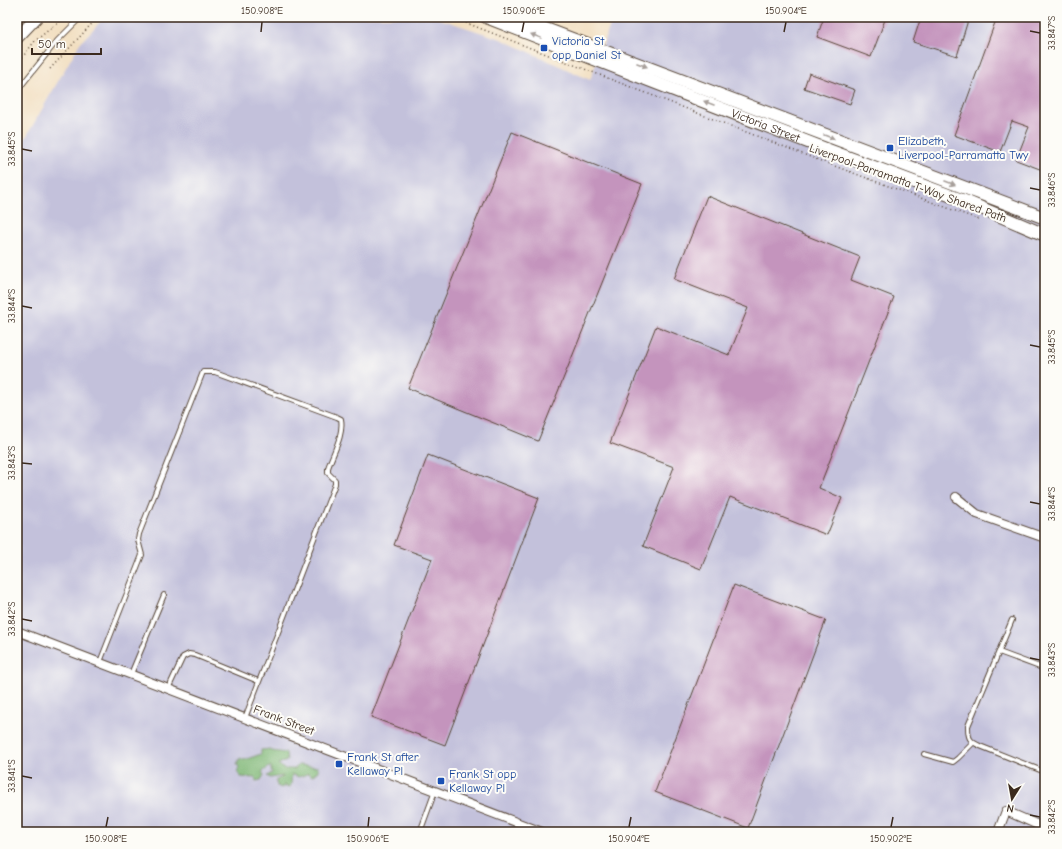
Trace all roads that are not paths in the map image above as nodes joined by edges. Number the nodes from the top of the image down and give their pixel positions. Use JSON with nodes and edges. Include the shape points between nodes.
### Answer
{"nodes":[{"id":1,"x":36,"y":17,"type":"edge"},
{"id":2,"x":81,"y":17,"type":"edge"},
{"id":3,"x":486,"y":17,"type":"edge"},
{"id":4,"x":514,"y":17,"type":"edge"},
{"id":5,"x":17,"y":38,"type":"edge"},
{"id":6,"x":17,"y":91,"type":"edge"},
{"id":7,"x":1045,"y":218,"type":"edge"},
{"id":8,"x":1045,"y":235,"type":"edge"},
{"id":9,"x":956,"y":497,"type":"dead end"},
{"id":10,"x":1045,"y":538,"type":"edge"},
{"id":11,"x":164,"y":594,"type":"dead end"},
{"id":12,"x":1012,"y":620,"type":"dead end"},
{"id":13,"x":17,"y":631,"type":"edge"},
{"id":14,"x":999,"y":652,"type":"junction"},
{"id":15,"x":100,"y":663,"type":"junction"},
{"id":16,"x":1045,"y":669,"type":"edge"},
{"id":17,"x":131,"y":675,"type":"junction"},
{"id":18,"x":258,"y":681,"type":"junction"},
{"id":19,"x":168,"y":689,"type":"junction"},
{"id":20,"x":245,"y":718,"type":"junction"},
{"id":21,"x":973,"y":743,"type":"junction"},
{"id":22,"x":924,"y":754,"type":"dead end"},
{"id":23,"x":1045,"y":772,"type":"edge"},
{"id":24,"x":435,"y":791,"type":"junction"},
{"id":25,"x":1044,"y":831,"type":"edge"},
{"id":26,"x":420,"y":832,"type":"edge"},
{"id":27,"x":541,"y":832,"type":"edge"},
{"id":28,"x":998,"y":832,"type":"edge"}],
"edges":[{"from":1,"to":5,"type":"street"},
{"from":2,"to":6,"type":"lane","via":[[48,52]]},
{"from":8,"to":3,"type":"main road","name":"Victoria Street","one_way":true,"via":[[965,201]]},
{"from":4,"to":7,"type":"main road","name":"Victoria Street","one_way":true},
{"from":9,"to":10,"type":"street","via":[[977,514]]},
{"from":11,"to":17,"type":"lane"},
{"from":12,"to":14,"type":"lane"},
{"from":13,"to":15,"type":"street","name":"Frank Street"},
{"from":14,"to":16,"type":"lane"},
{"from":14,"to":21,"type":"lane","via":[[968,726],[968,736]]},
{"from":15,"to":17,"type":"street","name":"Frank Street"},
{"from":15,"to":18,"type":"lane","via":[[142,555],[139,534],[201,375],[208,371],[337,417],[341,419],[342,424],[328,468],[328,473],[335,480],[335,484]]},
{"from":17,"to":19,"type":"street","name":"Frank Street"},
{"from":18,"to":19,"type":"lane","via":[[189,654],[183,657]]},
{"from":18,"to":20,"type":"lane"},
{"from":19,"to":20,"type":"street","name":"Frank Street"},
{"from":20,"to":24,"type":"street","name":"Frank Street"},
{"from":21,"to":22,"type":"lane","via":[[953,762]]},
{"from":21,"to":23,"type":"lane"},
{"from":24,"to":26,"type":"lane"},
{"from":24,"to":27,"type":"street","name":"Frank Street"},
{"from":25,"to":28,"type":"street","via":[[1038,825],[1006,811]]}]}
